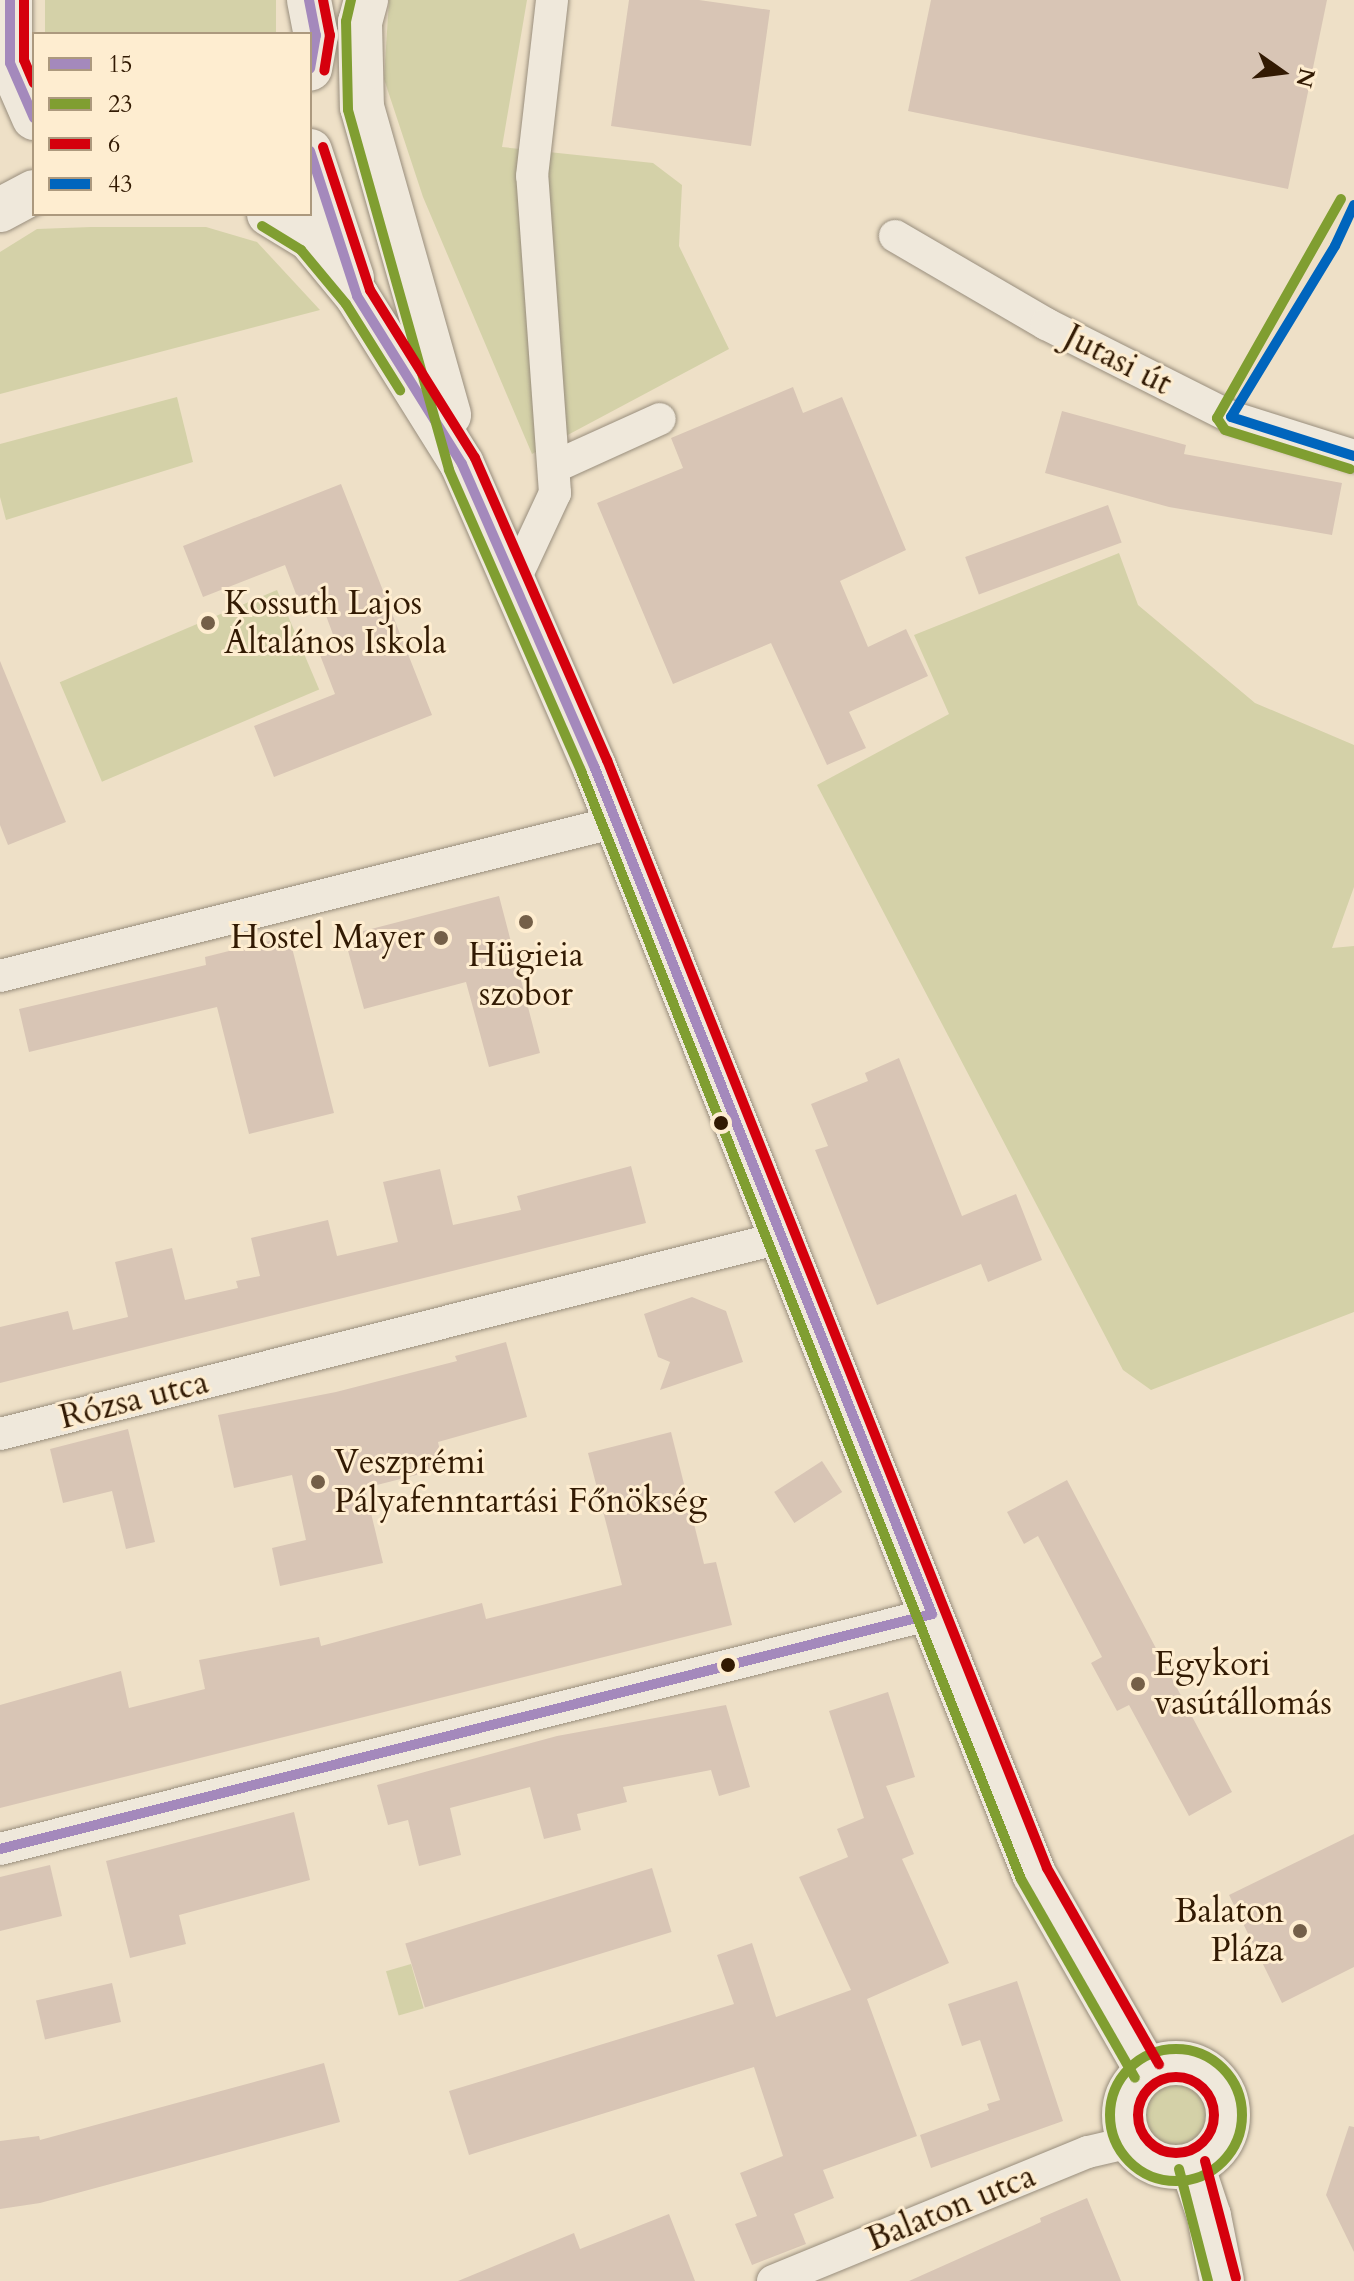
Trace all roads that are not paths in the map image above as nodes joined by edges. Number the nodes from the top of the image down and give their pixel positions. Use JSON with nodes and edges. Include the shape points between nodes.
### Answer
{"nodes":[{"id":1,"x":10,"y":0,"type":"edge"},
{"id":2,"x":309,"y":0,"type":"edge"},
{"id":3,"x":366,"y":0,"type":"edge"},
{"id":4,"x":552,"y":0,"type":"edge"},
{"id":5,"x":312,"y":57,"type":"edge"},
{"id":6,"x":5,"y":83,"type":"edge"},
{"id":7,"x":32,"y":116,"type":"edge"},
{"id":8,"x":312,"y":157,"type":"edge"},
{"id":9,"x":32,"y":193,"type":"edge"},
{"id":10,"x":0,"y":210,"type":"edge"},
{"id":11,"x":272,"y":216,"type":"edge"},
{"id":12,"x":895,"y":236,"type":"dead end"},
{"id":13,"x":357,"y":296,"type":"junction"},
{"id":14,"x":660,"y":419,"type":"dead end"},
{"id":15,"x":1354,"y":456,"type":"edge"},
{"id":16,"x":462,"y":464,"type":"junction"},
{"id":17,"x":554,"y":467,"type":"junction"},
{"id":18,"x":514,"y":581,"type":"junction"},
{"id":19,"x":616,"y":822,"type":"junction"},
{"id":20,"x":0,"y":976,"type":"edge"},
{"id":21,"x":780,"y":1238,"type":"junction"},
{"id":22,"x":0,"y":1434,"type":"edge"},
{"id":23,"x":932,"y":1614,"type":"junction"},
{"id":24,"x":0,"y":1849,"type":"edge"},
{"id":25,"x":1147,"y":2071,"type":"junction"},
{"id":26,"x":1131,"y":2142,"type":"junction"},
{"id":27,"x":1192,"y":2165,"type":"junction"},
{"id":28,"x":773,"y":2281,"type":"edge"},
{"id":29,"x":1222,"y":2281,"type":"edge"}],
"edges":[{"from":1,"to":6,"type":"main road"},
{"from":2,"to":5,"type":"main road","via":[[316,35]]},
{"from":3,"to":16,"type":"main road","via":[[360,22],[362,107]]},
{"from":4,"to":17,"type":"street","via":[[532,176]]},
{"from":6,"to":7,"type":"main road"},
{"from":8,"to":13,"type":"main road"},
{"from":9,"to":10,"type":"main road"},
{"from":11,"to":13,"type":"main road","via":[[310,239]]},
{"from":12,"to":15,"type":"street","name":"Jutasi út","via":[[1046,324],[1231,417]]},
{"from":13,"to":16,"type":"main road"},
{"from":14,"to":17,"type":"street"},
{"from":16,"to":18,"type":"main road"},
{"from":17,"to":18,"type":"street","via":[[555,493]]},
{"from":18,"to":19,"type":"main road"},
{"from":19,"to":20,"type":"street"},
{"from":19,"to":21,"type":"main road"},
{"from":21,"to":22,"type":"street","name":"Rózsa utca"},
{"from":21,"to":23,"type":"main road"},
{"from":23,"to":24,"type":"street"},
{"from":23,"to":25,"type":"main road","via":[[1034,1874]]},
{"from":25,"to":26,"type":"main road","via":[[1127,2095],[1124,2119]]},
{"from":25,"to":27,"type":"main road","via":[[1167,2062],[1189,2063],[1209,2073],[1223,2089],[1229,2107],[1221,2143]]},
{"from":26,"to":27,"type":"main road","via":[[1157,2164]]},
{"from":26,"to":28,"type":"street","name":"Balaton utca","via":[[1088,2152]]},
{"from":27,"to":29,"type":"main road"}]}
